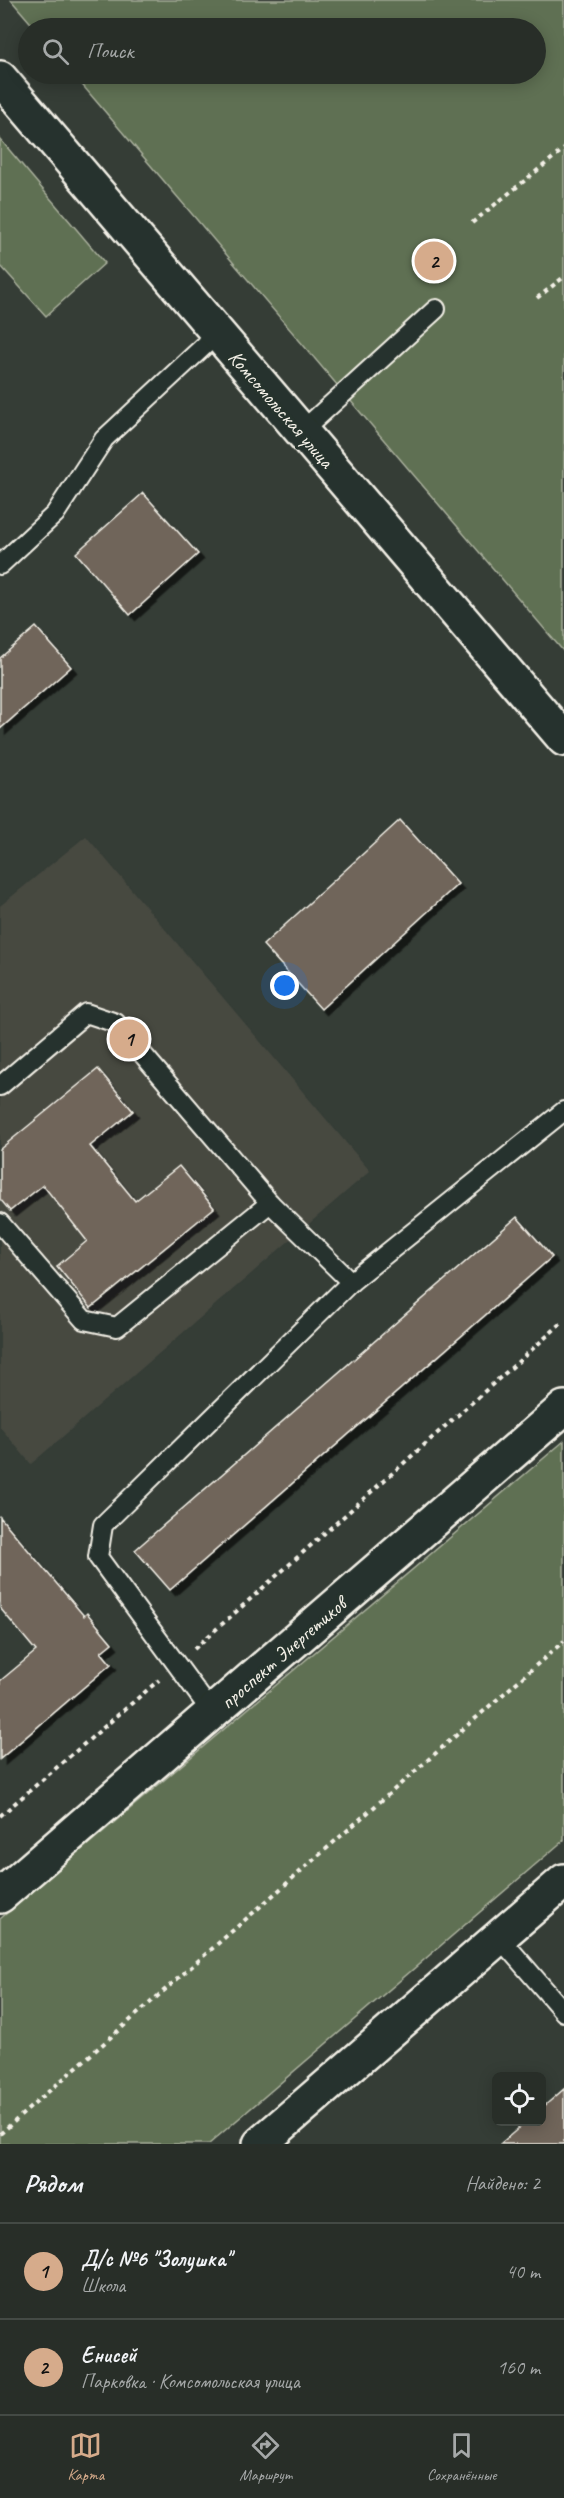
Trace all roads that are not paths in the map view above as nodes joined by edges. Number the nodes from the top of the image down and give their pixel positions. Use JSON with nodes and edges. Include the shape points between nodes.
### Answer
{"nodes":[{"id":1,"x":0,"y":78,"type":"edge"},
{"id":2,"x":436,"y":309,"type":"dead end"},
{"id":3,"x":217,"y":334,"type":"junction"},
{"id":4,"x":302,"y":432,"type":"junction"},
{"id":5,"x":0,"y":564,"type":"edge"},
{"id":6,"x":564,"y":739,"type":"edge"},
{"id":7,"x":0,"y":1086,"type":"edge"},
{"id":8,"x":564,"y":1111,"type":"edge"},
{"id":9,"x":270,"y":1203,"type":"junction"},
{"id":10,"x":0,"y":1223,"type":"edge"},
{"id":11,"x":351,"y":1282,"type":"junction"},
{"id":12,"x":564,"y":1408,"type":"edge"},
{"id":13,"x":213,"y":1714,"type":"junction"},
{"id":14,"x":564,"y":1881,"type":"edge"},
{"id":15,"x":0,"y":1896,"type":"edge"},
{"id":16,"x":500,"y":1937,"type":"junction"},
{"id":17,"x":564,"y":2012,"type":"edge"},
{"id":18,"x":260,"y":2144,"type":"edge"}],
"edges":[{"from":1,"to":3,"type":"street","name":"Комсомольская улица"},
{"from":2,"to":4,"type":"lane"},
{"from":3,"to":4,"type":"street","name":"Комсомольская улица"},
{"from":3,"to":5,"type":"lane","via":[[104,440],[55,514]]},
{"from":4,"to":6,"type":"street","name":"Комсомольская улица"},
{"from":7,"to":9,"type":"lane","via":[[86,1013],[116,1023]]},
{"from":8,"to":11,"type":"lane"},
{"from":9,"to":10,"type":"lane","via":[[117,1327],[84,1320]]},
{"from":9,"to":11,"type":"lane"},
{"from":11,"to":13,"type":"lane","via":[[103,1525],[98,1557]]},
{"from":12,"to":13,"type":"street","name":"проспект Энергетиков"},
{"from":13,"to":15,"type":"street","name":"проспект Энергетиков"},
{"from":14,"to":16,"type":"street"},
{"from":16,"to":17,"type":"lane"},
{"from":16,"to":18,"type":"street"}]}
